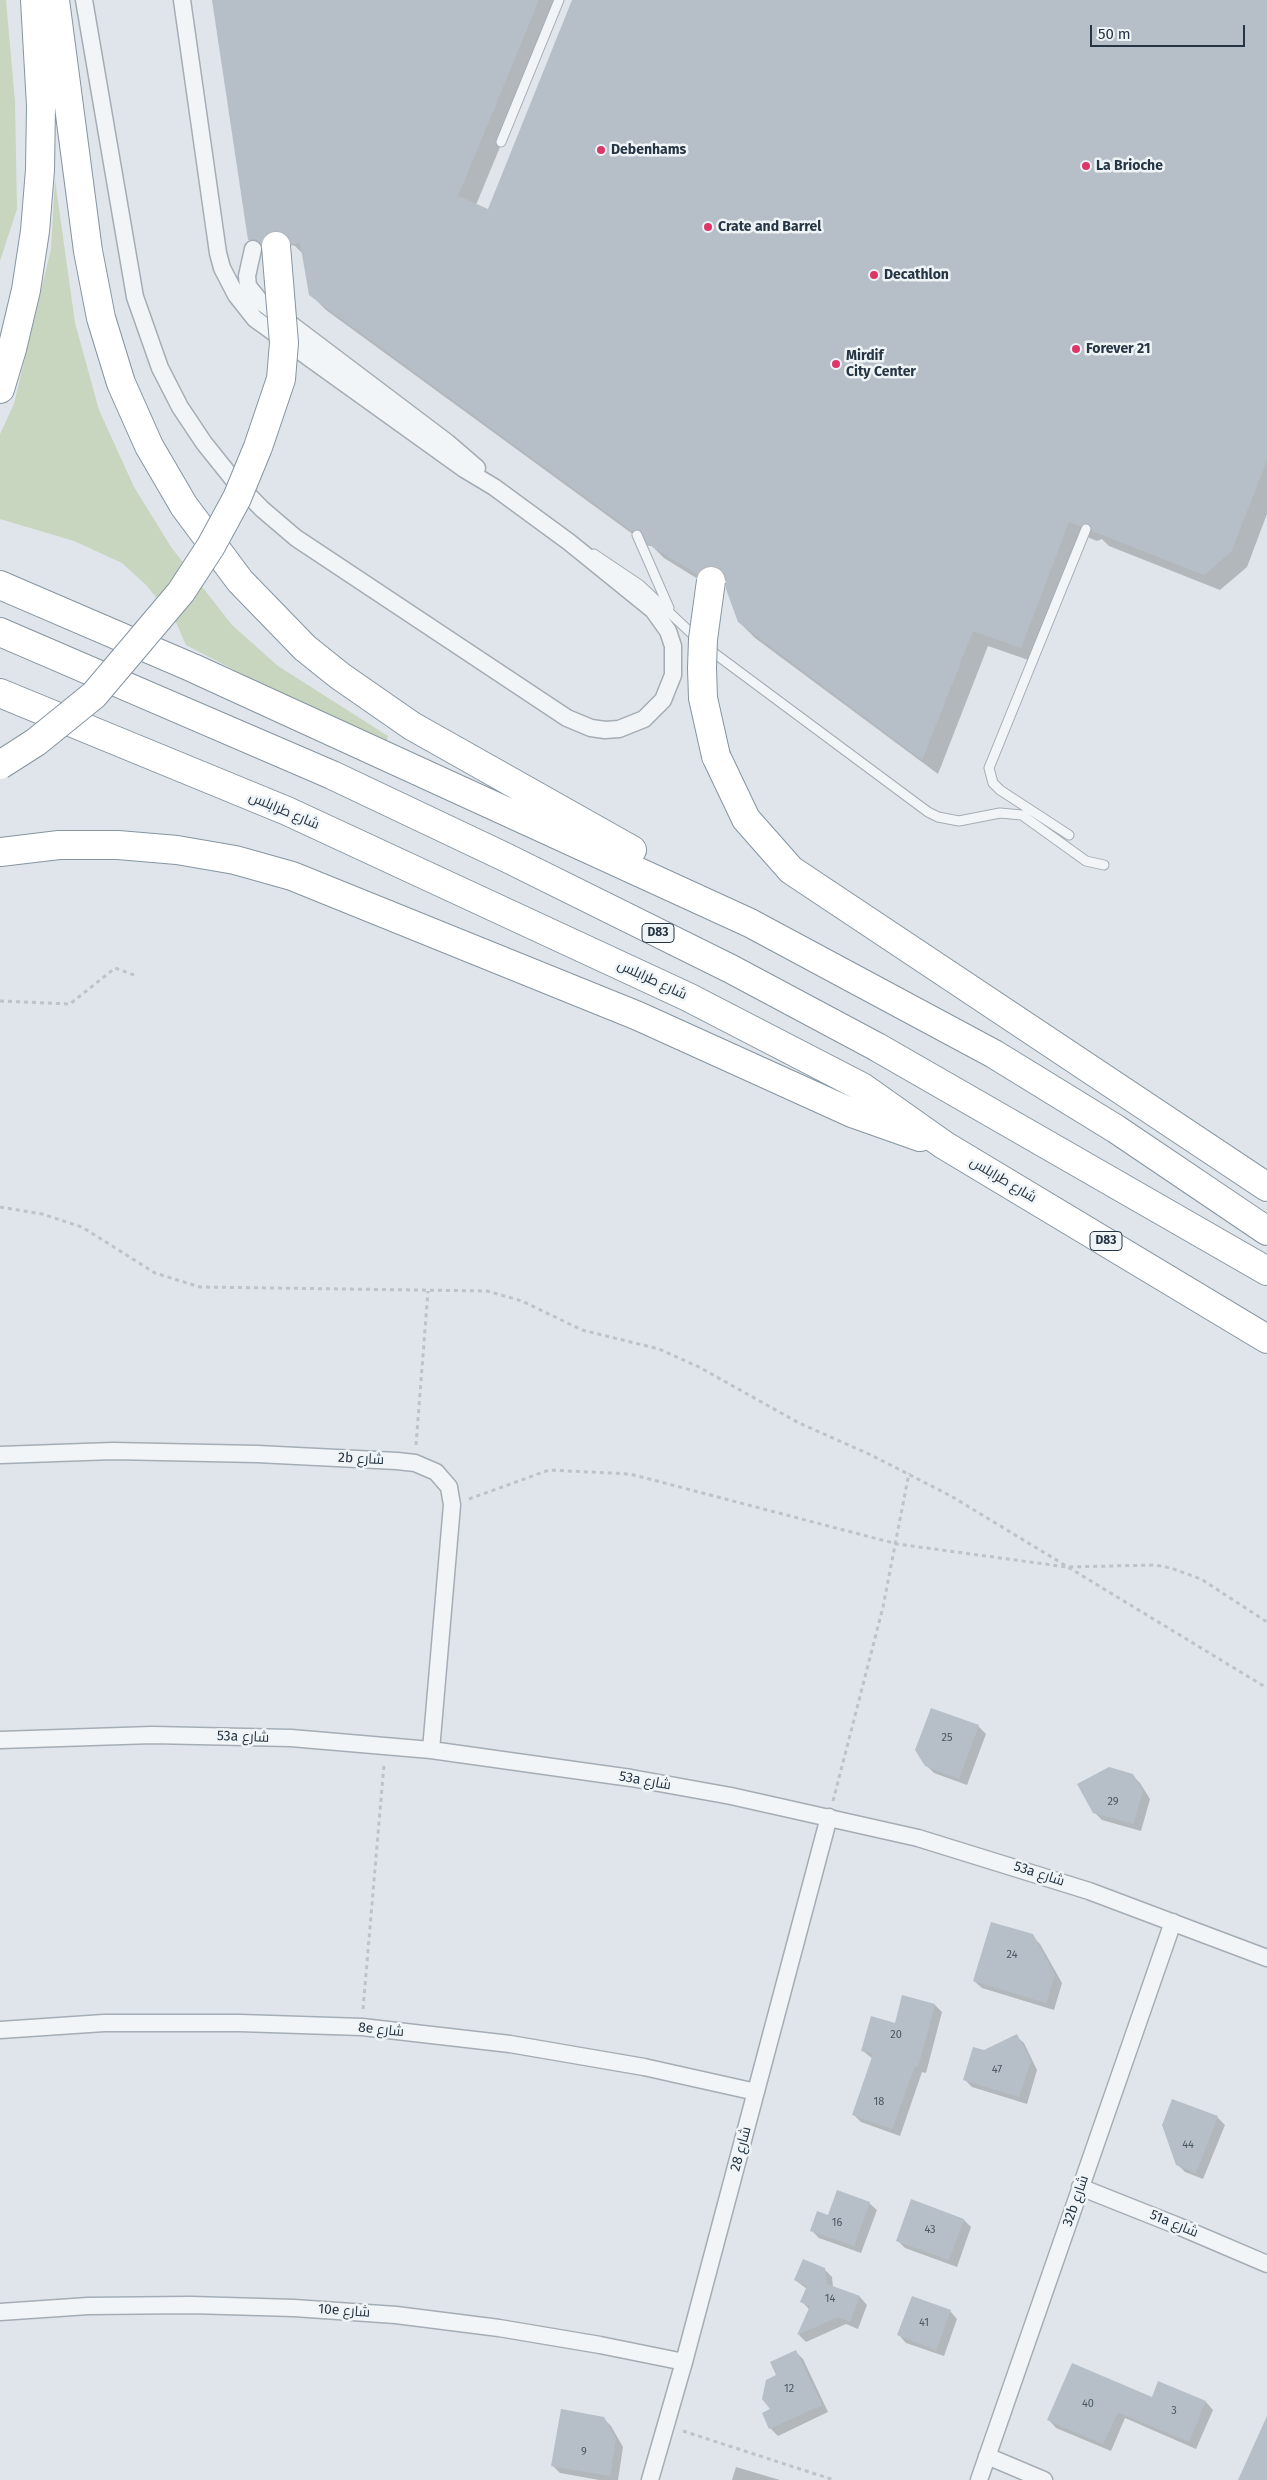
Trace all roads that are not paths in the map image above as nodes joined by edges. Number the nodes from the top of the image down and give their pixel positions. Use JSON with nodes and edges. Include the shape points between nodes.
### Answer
{"nodes":[{"id":1,"x":35,"y":0,"type":"edge"},
{"id":2,"x":55,"y":0,"type":"edge"},
{"id":3,"x":84,"y":0,"type":"edge"},
{"id":4,"x":182,"y":0,"type":"edge"},
{"id":5,"x":559,"y":0,"type":"edge"},
{"id":6,"x":501,"y":142,"type":"dead end"},
{"id":7,"x":270,"y":247,"type":"joint"},
{"id":8,"x":0,"y":389,"type":"edge"},
{"id":9,"x":494,"y":487,"type":"junction"},
{"id":10,"x":1086,"y":529,"type":"dead end"},
{"id":11,"x":637,"y":535,"type":"dead end"},
{"id":12,"x":569,"y":542,"type":"junction"},
{"id":13,"x":711,"y":582,"type":"dead end"},
{"id":14,"x":12,"y":590,"type":"edge"},
{"id":15,"x":671,"y":612,"type":"junction"},
{"id":16,"x":12,"y":637,"type":"edge"},
{"id":17,"x":0,"y":693,"type":"edge"},
{"id":18,"x":0,"y":765,"type":"edge"},
{"id":19,"x":1069,"y":835,"type":"dead end"},
{"id":20,"x":0,"y":852,"type":"edge"},
{"id":21,"x":1104,"y":865,"type":"dead end"},
{"id":22,"x":750,"y":923,"type":"junction"},
{"id":23,"x":944,"y":1145,"type":"junction"},
{"id":24,"x":1267,"y":1187,"type":"edge"},
{"id":25,"x":1267,"y":1231,"type":"edge"},
{"id":26,"x":1267,"y":1271,"type":"edge"},
{"id":27,"x":1267,"y":1339,"type":"edge"},
{"id":28,"x":0,"y":1454,"type":"edge"},
{"id":29,"x":0,"y":1740,"type":"edge"},
{"id":30,"x":431,"y":1750,"type":"junction"},
{"id":31,"x":829,"y":1817,"type":"junction"},
{"id":32,"x":1174,"y":1922,"type":"junction"},
{"id":33,"x":1267,"y":1958,"type":"edge"},
{"id":34,"x":0,"y":2030,"type":"edge"},
{"id":35,"x":756,"y":2092,"type":"junction"},
{"id":36,"x":1080,"y":2187,"type":"junction"},
{"id":37,"x":1267,"y":2264,"type":"edge"},
{"id":38,"x":0,"y":2312,"type":"edge"},
{"id":39,"x":684,"y":2362,"type":"junction"},
{"id":40,"x":987,"y":2456,"type":"junction"},
{"id":41,"x":650,"y":2480,"type":"edge"},
{"id":42,"x":979,"y":2480,"type":"edge"},
{"id":43,"x":1044,"y":2480,"type":"edge"}],
"edges":[{"from":1,"to":8,"type":"highway","via":[[41,106],[36,231],[24,299]]},
{"from":2,"to":22,"type":"highway","via":[[88,251],[101,318],[122,383],[149,446],[184,506],[211,544],[246,588],[305,648],[375,702],[660,866]]},
{"from":3,"to":12,"type":"street","via":[[128,261],[146,333],[180,407],[232,478],[262,509],[310,548],[567,718],[605,730],[632,725],[655,711],[670,688],[674,662],[668,631],[653,610]]},
{"from":4,"to":9,"type":"street","via":[[218,253],[236,295],[255,319]]},
{"from":5,"to":6,"type":"lane"},
{"from":7,"to":9,"type":"street","via":[[247,276],[253,294],[460,452]]},
{"from":7,"to":18,"type":"highway","bridge":true,"via":[[284,361],[277,396],[236,498],[211,546],[181,592],[94,695],[36,742]]},
{"from":9,"to":12,"type":"street"},
{"from":10,"to":19,"type":"lane","via":[[989,768],[992,783],[1000,790]]},
{"from":11,"to":15,"type":"lane"},
{"from":12,"to":15,"type":"lane","via":[[623,572]]},
{"from":13,"to":24,"type":"highway","bridge":true,"via":[[702,638],[702,668],[704,698],[716,756],[746,818],[768,847],[791,870]]},
{"from":14,"to":22,"type":"highway","via":[[193,668]]},
{"from":15,"to":21,"type":"lane","via":[[706,647],[928,812],[959,820],[1016,813],[1086,861]]},
{"from":16,"to":26,"type":"highway","number":"D83","via":[[332,776],[731,969],[877,1047]]},
{"from":17,"to":23,"type":"highway","name":"شارع طرابلس","number":"D83","via":[[287,812],[688,997],[862,1087]]},
{"from":20,"to":23,"type":"highway","via":[[59,846],[177,850],[292,876],[638,1016],[852,1113]]},
{"from":22,"to":25,"type":"highway","via":[[994,1054],[1116,1129]]},
{"from":23,"to":27,"type":"highway","name":"شارع طرابلس","number":"D83"},
{"from":28,"to":30,"type":"street","name":"2b شارع","via":[[113,1451],[257,1454],[414,1463],[436,1472],[448,1487],[452,1505]]},
{"from":29,"to":30,"type":"street","name":"53a شارع","via":[[152,1735],[291,1738]]},
{"from":30,"to":31,"type":"street","name":"53a شارع","via":[[631,1778]]},
{"from":31,"to":32,"type":"street","name":"53a شارع","via":[[1004,1863]]},
{"from":31,"to":35,"type":"street","name":"شارع 28"},
{"from":32,"to":33,"type":"street","name":"53a شارع"},
{"from":32,"to":36,"type":"street","name":"32b شارع"},
{"from":34,"to":35,"type":"street","name":"8e شارع","via":[[104,2023],[362,2027],[644,2066]]},
{"from":35,"to":39,"type":"street","name":"شارع 28"},
{"from":36,"to":37,"type":"street","name":"51a شارع"},
{"from":36,"to":40,"type":"street","name":"32b شارع"},
{"from":38,"to":39,"type":"street","name":"10e شارع","via":[[88,2306],[303,2308],[396,2315],[498,2328]]},
{"from":39,"to":41,"type":"street","name":"شارع 28"},
{"from":40,"to":42,"type":"street","name":"32b شارع"},
{"from":40,"to":43,"type":"street"}]}
